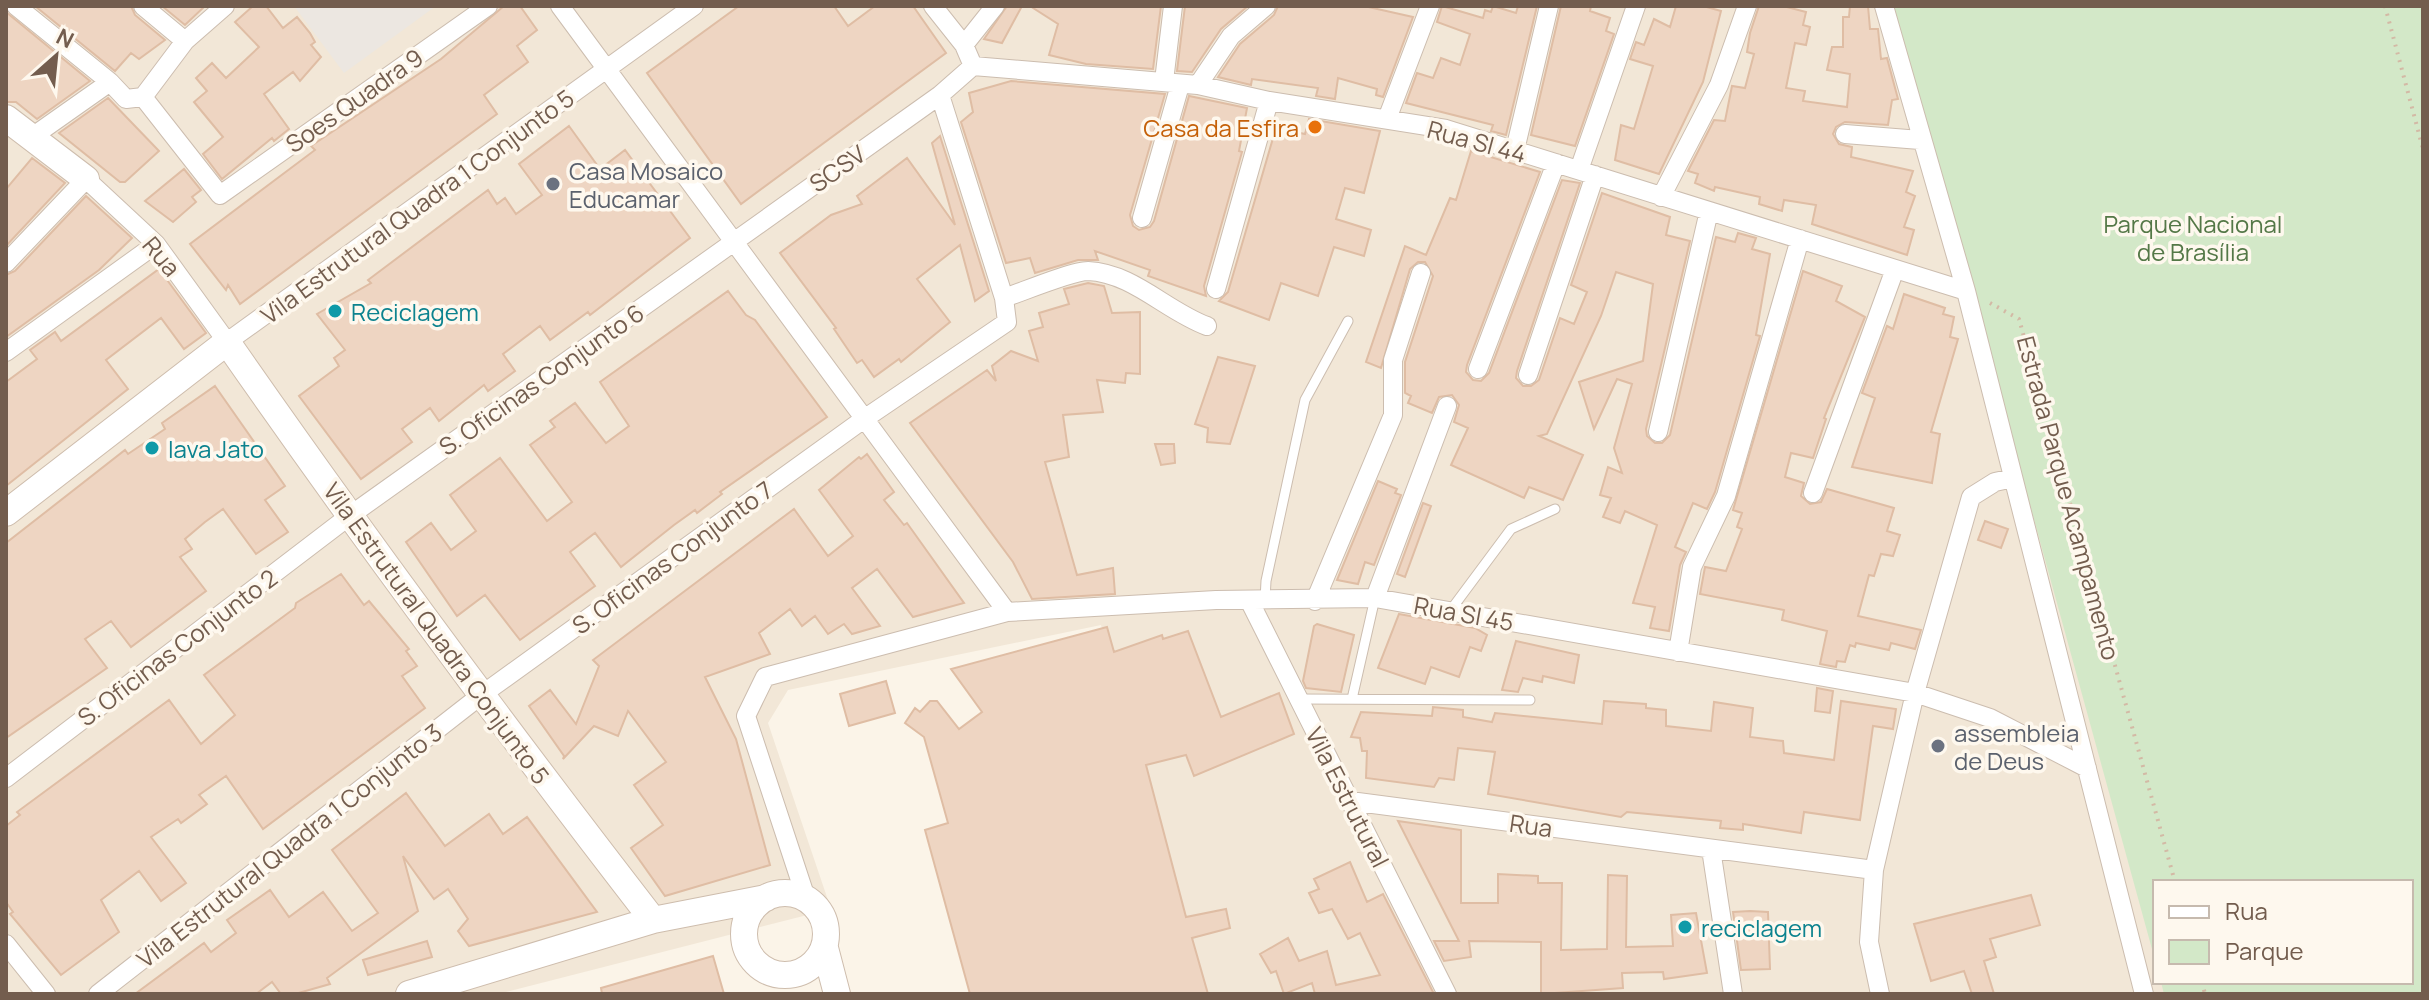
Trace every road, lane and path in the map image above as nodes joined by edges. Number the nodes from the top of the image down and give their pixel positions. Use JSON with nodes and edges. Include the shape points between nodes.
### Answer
{"nodes":[{"id":1,"x":16,"y":6,"type":"edge"},
{"id":2,"x":143,"y":6,"type":"edge"},
{"id":3,"x":225,"y":6,"type":"edge"},
{"id":4,"x":488,"y":6,"type":"edge"},
{"id":5,"x":560,"y":6,"type":"edge"},
{"id":6,"x":694,"y":6,"type":"edge"},
{"id":7,"x":933,"y":6,"type":"edge"},
{"id":8,"x":995,"y":6,"type":"edge"},
{"id":9,"x":1173,"y":6,"type":"edge"},
{"id":10,"x":1266,"y":6,"type":"edge"},
{"id":11,"x":1430,"y":6,"type":"edge"},
{"id":12,"x":1549,"y":6,"type":"edge"},
{"id":13,"x":1636,"y":6,"type":"edge"},
{"id":14,"x":1747,"y":6,"type":"edge"},
{"id":15,"x":1884,"y":6,"type":"edge"},
{"id":16,"x":2385,"y":6,"type":"edge"},
{"id":17,"x":185,"y":41,"type":"junction"},
{"id":18,"x":964,"y":45,"type":"junction"},
{"id":19,"x":973,"y":66,"type":"junction"},
{"id":20,"x":607,"y":70,"type":"junction"},
{"id":21,"x":110,"y":82,"type":"junction"},
{"id":22,"x":1181,"y":84,"type":"junction"},
{"id":23,"x":940,"y":95,"type":"junction"},
{"id":24,"x":143,"y":97,"type":"junction"},
{"id":25,"x":1269,"y":101,"type":"junction"},
{"id":26,"x":6,"y":118,"type":"edge"},
{"id":27,"x":1387,"y":119,"type":"junction"},
{"id":28,"x":1845,"y":134,"type":"dead end"},
{"id":29,"x":32,"y":137,"type":"junction"},
{"id":30,"x":1920,"y":140,"type":"junction"},
{"id":31,"x":2423,"y":149,"type":"edge"},
{"id":32,"x":1515,"y":150,"type":"junction"},
{"id":33,"x":1556,"y":163,"type":"junction"},
{"id":34,"x":1587,"y":173,"type":"junction"},
{"id":35,"x":86,"y":179,"type":"junction"},
{"id":36,"x":1661,"y":197,"type":"junction"},
{"id":37,"x":1709,"y":211,"type":"junction"},
{"id":38,"x":1142,"y":218,"type":"dead end"},
{"id":39,"x":1800,"y":239,"type":"junction"},
{"id":40,"x":734,"y":242,"type":"junction"},
{"id":41,"x":156,"y":244,"type":"junction"},
{"id":42,"x":6,"y":263,"type":"edge"},
{"id":43,"x":1895,"y":269,"type":"junction"},
{"id":44,"x":1421,"y":273,"type":"dead end"},
{"id":45,"x":1216,"y":289,"type":"dead end"},
{"id":46,"x":1966,"y":291,"type":"junction"},
{"id":47,"x":1004,"y":298,"type":"junction"},
{"id":48,"x":1348,"y":321,"type":"dead end"},
{"id":49,"x":1207,"y":326,"type":"dead end"},
{"id":50,"x":227,"y":342,"type":"junction"},
{"id":51,"x":6,"y":352,"type":"edge"},
{"id":52,"x":1478,"y":369,"type":"dead end"},
{"id":53,"x":1528,"y":375,"type":"dead end"},
{"id":54,"x":1447,"y":406,"type":"dead end"},
{"id":55,"x":864,"y":419,"type":"junction"},
{"id":56,"x":1658,"y":432,"type":"dead end"},
{"id":57,"x":2013,"y":478,"type":"junction"},
{"id":58,"x":1813,"y":493,"type":"dead end"},
{"id":59,"x":1555,"y":509,"type":"dead end"},
{"id":60,"x":6,"y":513,"type":"edge"},
{"id":61,"x":348,"y":517,"type":"junction"},
{"id":62,"x":1375,"y":598,"type":"junction"},
{"id":63,"x":1257,"y":600,"type":"junction"},
{"id":64,"x":1315,"y":601,"type":"junction"},
{"id":65,"x":1450,"y":611,"type":"junction"},
{"id":66,"x":1007,"y":612,"type":"junction"},
{"id":67,"x":1678,"y":652,"type":"junction"},
{"id":68,"x":1915,"y":693,"type":"junction"},
{"id":69,"x":480,"y":696,"type":"junction"},
{"id":70,"x":1298,"y":699,"type":"junction"},
{"id":71,"x":1352,"y":699,"type":"junction"},
{"id":72,"x":1530,"y":700,"type":"dead end"},
{"id":73,"x":2087,"y":768,"type":"junction"},
{"id":74,"x":6,"y":778,"type":"edge"},
{"id":75,"x":1350,"y":801,"type":"junction"},
{"id":76,"x":1711,"y":849,"type":"junction"},
{"id":77,"x":1874,"y":870,"type":"junction"},
{"id":78,"x":2174,"y":880,"type":"edge"},
{"id":79,"x":766,"y":898,"type":"junction"},
{"id":80,"x":806,"y":898,"type":"junction"},
{"id":81,"x":688,"y":913,"type":"junction"},
{"id":82,"x":653,"y":920,"type":"junction"},
{"id":83,"x":6,"y":944,"type":"edge"},
{"id":84,"x":825,"y":948,"type":"junction"},
{"id":85,"x":760,"y":971,"type":"edge"},
{"id":86,"x":46,"y":994,"type":"edge"},
{"id":87,"x":98,"y":994,"type":"edge"},
{"id":88,"x":409,"y":994,"type":"edge"},
{"id":89,"x":837,"y":994,"type":"edge"},
{"id":90,"x":1447,"y":994,"type":"edge"},
{"id":91,"x":1733,"y":994,"type":"edge"},
{"id":92,"x":1880,"y":994,"type":"edge"},
{"id":93,"x":2144,"y":994,"type":"edge"}],
"edges":[{"from":1,"to":21,"type":"street"},
{"from":2,"to":17,"type":"street"},
{"from":3,"to":17,"type":"street"},
{"from":4,"to":24,"type":"street","name":"Soes Quadra 9","via":[[220,195]]},
{"from":5,"to":20,"type":"street"},
{"from":6,"to":20,"type":"street","name":"Vila Estrutural Quadra 1 Conjunto 5"},
{"from":7,"to":18,"type":"street"},
{"from":8,"to":18,"type":"street"},
{"from":9,"to":22,"type":"street"},
{"from":10,"to":22,"type":"street"},
{"from":11,"to":27,"type":"street"},
{"from":12,"to":32,"type":"street"},
{"from":13,"to":34,"type":"street"},
{"from":14,"to":36,"type":"street","via":[[1719,85]]},
{"from":15,"to":30,"type":"street"},
{"from":16,"to":31,"type":"path"},
{"from":17,"to":24,"type":"street"},
{"from":18,"to":19,"type":"street"},
{"from":19,"to":22,"type":"street","name":"Rua Sl 44"},
{"from":19,"to":23,"type":"street","name":"SCSV"},
{"from":20,"to":40,"type":"street"},
{"from":20,"to":50,"type":"street","name":"Vila Estrutural Quadra 1 Conjunto 5"},
{"from":21,"to":24,"type":"street","via":[[126,99]]},
{"from":21,"to":29,"type":"street"},
{"from":22,"to":25,"type":"street","name":"Rua Sl 44"},
{"from":22,"to":38,"type":"street"},
{"from":23,"to":40,"type":"street","name":"SCSV"},
{"from":23,"to":47,"type":"street"},
{"from":25,"to":27,"type":"street","name":"Rua Sl 44"},
{"from":25,"to":45,"type":"street"},
{"from":26,"to":29,"type":"street"},
{"from":27,"to":32,"type":"street","name":"Rua Sl 44","via":[[1446,129]]},
{"from":28,"to":30,"type":"street"},
{"from":29,"to":35,"type":"street"},
{"from":30,"to":46,"type":"street"},
{"from":32,"to":33,"type":"street","name":"Rua Sl 44"},
{"from":33,"to":34,"type":"street","name":"Rua Sl 44"},
{"from":33,"to":52,"type":"street"},
{"from":34,"to":36,"type":"street","name":"Rua Sl 44"},
{"from":34,"to":53,"type":"street"},
{"from":35,"to":41,"type":"street","name":"Rua"},
{"from":35,"to":42,"type":"street"},
{"from":36,"to":37,"type":"street","name":"Rua Sl 44"},
{"from":37,"to":39,"type":"street","name":"Rua Sl 44"},
{"from":37,"to":56,"type":"street"},
{"from":39,"to":43,"type":"street","name":"Rua Sl 44"},
{"from":39,"to":67,"type":"street","via":[[1726,496],[1692,567]]},
{"from":40,"to":55,"type":"street"},
{"from":40,"to":61,"type":"street","name":"S. Oficinas Conjunto 6"},
{"from":41,"to":50,"type":"street","name":"Rua"},
{"from":41,"to":51,"type":"street"},
{"from":43,"to":46,"type":"street","name":"Rua Sl 44"},
{"from":43,"to":58,"type":"street"},
{"from":44,"to":64,"type":"street","via":[[1393,360],[1393,415]]},
{"from":46,"to":57,"type":"street"},
{"from":46,"to":78,"type":"path","name":"Estrada Parque Acampamento","via":[[2019,319]]},
{"from":47,"to":49,"type":"street","via":[[1086,271],[1132,283]]},
{"from":47,"to":55,"type":"street","name":"S. Oficinas Conjunto 7","via":[[1007,322]]},
{"from":48,"to":63,"type":"lane","via":[[1305,400],[1266,581]]},
{"from":50,"to":60,"type":"street"},
{"from":50,"to":61,"type":"street","name":"Vila Estrutural Quadra Conjunto 5"},
{"from":54,"to":62,"type":"street"},
{"from":55,"to":66,"type":"street"},
{"from":55,"to":69,"type":"street","name":"S. Oficinas Conjunto 7"},
{"from":57,"to":68,"type":"street","via":[[1971,497]]},
{"from":57,"to":73,"type":"street"},
{"from":59,"to":65,"type":"lane","via":[[1511,529]]},
{"from":61,"to":69,"type":"street","name":"Vila Estrutural Quadra Conjunto 5"},
{"from":61,"to":74,"type":"street","name":"S. Oficinas Conjunto 2"},
{"from":62,"to":64,"type":"street","name":"Rua Sl 45"},
{"from":62,"to":65,"type":"street","name":"Rua Sl 45"},
{"from":62,"to":71,"type":"lane"},
{"from":63,"to":64,"type":"street","name":"Rua Sl 45"},
{"from":63,"to":66,"type":"street","name":"Rua Sl 45"},
{"from":63,"to":70,"type":"street","name":"Vila Estrutural"},
{"from":65,"to":67,"type":"street","name":"Rua Sl 45"},
{"from":66,"to":80,"type":"street","name":"Rua Sl 45","via":[[765,677],[746,716]]},
{"from":67,"to":68,"type":"street","name":"Rua Sl 45"},
{"from":68,"to":73,"type":"street","name":"Rua Sl 45","via":[[1990,718]]},
{"from":68,"to":77,"type":"street"},
{"from":69,"to":82,"type":"street","name":"Vila Estrutural Quadra Conjunto 5"},
{"from":69,"to":87,"type":"street","name":"Vila Estrutural Quadra 1 Conjunto 3"},
{"from":70,"to":71,"type":"lane"},
{"from":70,"to":75,"type":"street","name":"Vila Estrutural"},
{"from":71,"to":72,"type":"lane"},
{"from":73,"to":93,"type":"street"},
{"from":75,"to":76,"type":"street","name":"Rua"},
{"from":75,"to":90,"type":"street","name":"Vila Estrutural"},
{"from":76,"to":77,"type":"street","name":"Rua"},
{"from":76,"to":91,"type":"street"},
{"from":77,"to":92,"type":"street","via":[[1869,942]]},
{"from":79,"to":80,"type":"street","via":[[786,893]]},
{"from":79,"to":81,"type":"street"},
{"from":79,"to":85,"type":"street","via":[[746,920]]},
{"from":80,"to":84,"type":"street","via":[[824,920]]},
{"from":81,"to":82,"type":"street"},
{"from":81,"to":85,"type":"street","via":[[720,924]]},
{"from":82,"to":88,"type":"street"},
{"from":83,"to":86,"type":"street"},
{"from":84,"to":85,"type":"street","via":[[815,964],[799,974]]},
{"from":84,"to":89,"type":"street"}]}
